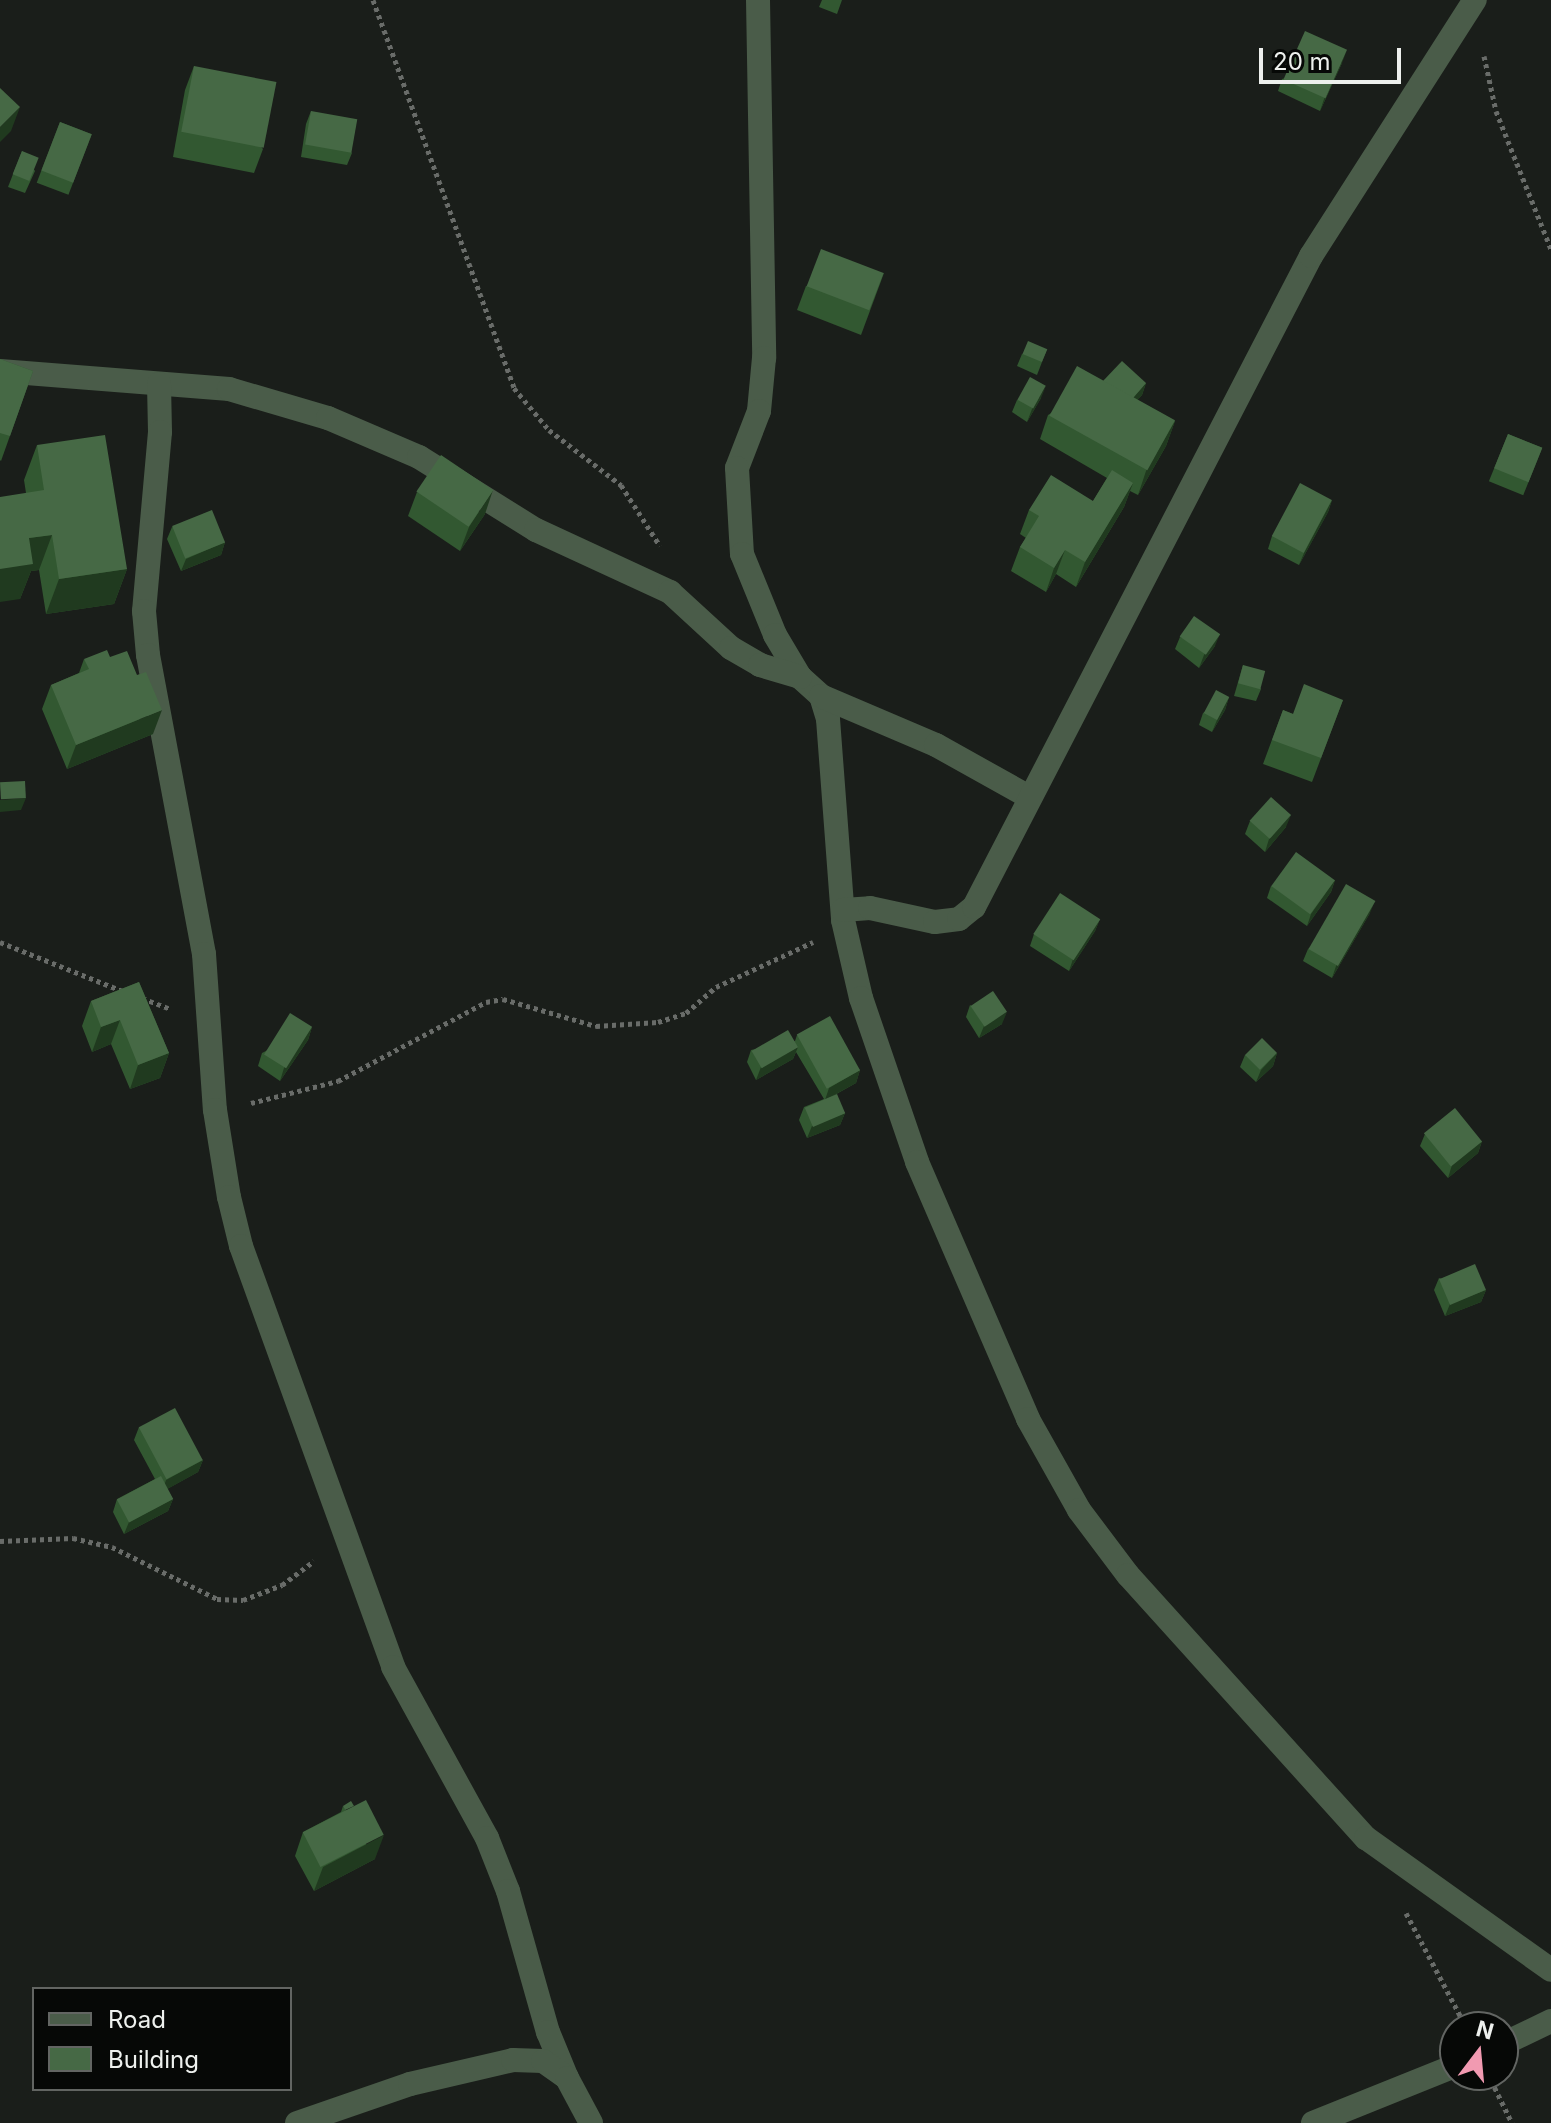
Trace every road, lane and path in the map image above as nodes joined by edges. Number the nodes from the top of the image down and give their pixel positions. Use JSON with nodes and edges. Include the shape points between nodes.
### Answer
{"nodes":[{"id":1,"x":373,"y":0,"type":"edge"},
{"id":2,"x":758,"y":0,"type":"edge"},
{"id":3,"x":1475,"y":0,"type":"edge"},
{"id":4,"x":1481,"y":42,"type":"dead end"},
{"id":5,"x":1551,"y":249,"type":"edge"},
{"id":6,"x":0,"y":371,"type":"edge"},
{"id":7,"x":159,"y":384,"type":"junction"},
{"id":8,"x":670,"y":592,"type":"junction"},
{"id":9,"x":800,"y":677,"type":"junction"},
{"id":10,"x":821,"y":696,"type":"junction"},
{"id":11,"x":1029,"y":797,"type":"junction"},
{"id":12,"x":843,"y":915,"type":"junction"},
{"id":13,"x":0,"y":942,"type":"edge"},
{"id":14,"x":208,"y":1023,"type":"junction"},
{"id":15,"x":215,"y":1110,"type":"junction"},
{"id":16,"x":341,"y":1526,"type":"junction"},
{"id":17,"x":0,"y":1541,"type":"edge"},
{"id":18,"x":1402,"y":1906,"type":"dead end"},
{"id":19,"x":1551,"y":1970,"type":"edge"},
{"id":20,"x":1458,"y":2011,"type":"edge"},
{"id":21,"x":1551,"y":2021,"type":"edge"},
{"id":22,"x":1519,"y":2036,"type":"edge"},
{"id":23,"x":1439,"y":2072,"type":"edge"},
{"id":24,"x":567,"y":2078,"type":"junction"},
{"id":25,"x":1497,"y":2091,"type":"edge"},
{"id":26,"x":297,"y":2123,"type":"edge"},
{"id":27,"x":591,"y":2123,"type":"edge"},
{"id":28,"x":1313,"y":2123,"type":"edge"},
{"id":29,"x":1512,"y":2123,"type":"edge"}],
"edges":[{"from":1,"to":8,"type":"path","via":[[514,388],[549,430],[621,485],[660,544]]},
{"from":2,"to":9,"type":"street","via":[[764,358],[759,411],[737,468],[742,554],[769,622]]},
{"from":3,"to":11,"type":"street","via":[[1311,256]]},
{"from":4,"to":5,"type":"path","via":[[1496,111]]},
{"from":6,"to":7,"type":"street"},
{"from":7,"to":8,"type":"street","via":[[229,389],[328,418],[419,457],[536,530]]},
{"from":7,"to":14,"type":"street","via":[[160,432],[144,611],[204,954]]},
{"from":8,"to":9,"type":"street","via":[[731,648],[760,665]]},
{"from":9,"to":10,"type":"street"},
{"from":10,"to":11,"type":"street","via":[[936,745]]},
{"from":10,"to":12,"type":"street","via":[[836,795]]},
{"from":11,"to":12,"type":"street","via":[[974,907],[959,919],[915,921],[870,908]]},
{"from":12,"to":15,"type":"path","via":[[785,958],[716,987],[686,1013],[658,1022],[596,1026],[503,999],[486,1002],[338,1081]]},
{"from":12,"to":19,"type":"street","via":[[861,998],[917,1162],[1028,1419],[1079,1510],[1128,1575],[1366,1838]]},
{"from":13,"to":14,"type":"path"},
{"from":14,"to":15,"type":"street"},
{"from":15,"to":16,"type":"street","via":[[241,1246]]},
{"from":16,"to":17,"type":"path","via":[[309,1568],[243,1600],[217,1599],[112,1547],[84,1539]]},
{"from":16,"to":24,"type":"street","via":[[393,1667],[487,1838]]},
{"from":18,"to":20,"type":"path"},
{"from":21,"to":22,"type":"street"},
{"from":23,"to":28,"type":"street"},
{"from":24,"to":26,"type":"street","via":[[543,2061],[513,2060],[410,2084]]},
{"from":24,"to":27,"type":"street"},
{"from":25,"to":29,"type":"path"}]}
